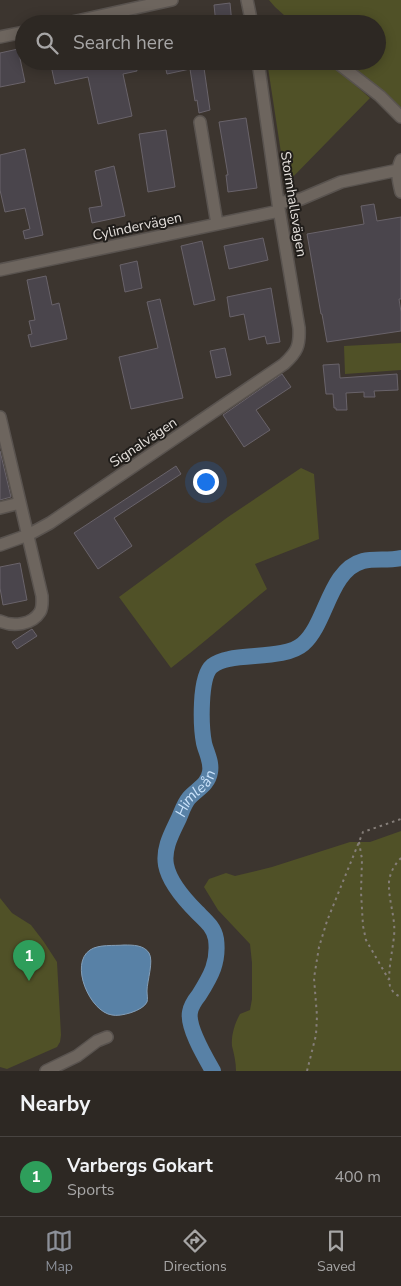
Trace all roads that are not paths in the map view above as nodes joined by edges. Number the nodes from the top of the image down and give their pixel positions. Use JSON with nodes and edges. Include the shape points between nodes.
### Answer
{"nodes":[{"id":1,"x":172,"y":0,"type":"edge"},
{"id":2,"x":247,"y":0,"type":"edge"},
{"id":3,"x":104,"y":15,"type":"edge"},
{"id":4,"x":250,"y":15,"type":"edge"},
{"id":5,"x":15,"y":34,"type":"edge"},
{"id":6,"x":0,"y":37,"type":"edge"},
{"id":7,"x":259,"y":70,"type":"edge"},
{"id":8,"x":347,"y":70,"type":"edge"},
{"id":9,"x":401,"y":117,"type":"edge"},
{"id":10,"x":200,"y":122,"type":"dead end"},
{"id":11,"x":399,"y":165,"type":"edge"},
{"id":12,"x":401,"y":192,"type":"edge"},
{"id":13,"x":279,"y":207,"type":"junction"},
{"id":14,"x":217,"y":224,"type":"junction"},
{"id":15,"x":0,"y":270,"type":"edge"},
{"id":16,"x":296,"y":351,"type":"joint"},
{"id":17,"x":0,"y":417,"type":"edge"},
{"id":18,"x":20,"y":503,"type":"junction"},
{"id":19,"x":0,"y":508,"type":"edge"},
{"id":20,"x":28,"y":535,"type":"junction"},
{"id":21,"x":0,"y":545,"type":"edge"},
{"id":22,"x":0,"y":621,"type":"edge"},
{"id":23,"x":107,"y":1037,"type":"dead end"},
{"id":24,"x":46,"y":1071,"type":"edge"}],
"edges":[{"from":1,"to":3,"type":"street"},
{"from":2,"to":4,"type":"street"},
{"from":5,"to":6,"type":"street"},
{"from":7,"to":13,"type":"street","name":"Stormhallsvägen"},
{"from":8,"to":9,"type":"street"},
{"from":10,"to":14,"type":"street"},
{"from":11,"to":12,"type":"street"},
{"from":11,"to":13,"type":"street","name":"Cylindervägen","via":[[341,182]]},
{"from":13,"to":14,"type":"street","name":"Cylindervägen"},
{"from":13,"to":16,"type":"street","name":"Stormhallsvägen","via":[[299,328]]},
{"from":14,"to":15,"type":"street","name":"Cylindervägen"},
{"from":16,"to":20,"type":"street","name":"Signalvägen","via":[[284,364],[50,524]]},
{"from":17,"to":18,"type":"street"},
{"from":18,"to":19,"type":"street"},
{"from":18,"to":20,"type":"street"},
{"from":20,"to":21,"type":"street","name":"Signalvägen"},
{"from":20,"to":22,"type":"street","via":[[42,596],[40,612],[18,624]]},
{"from":23,"to":24,"type":"street"}]}
